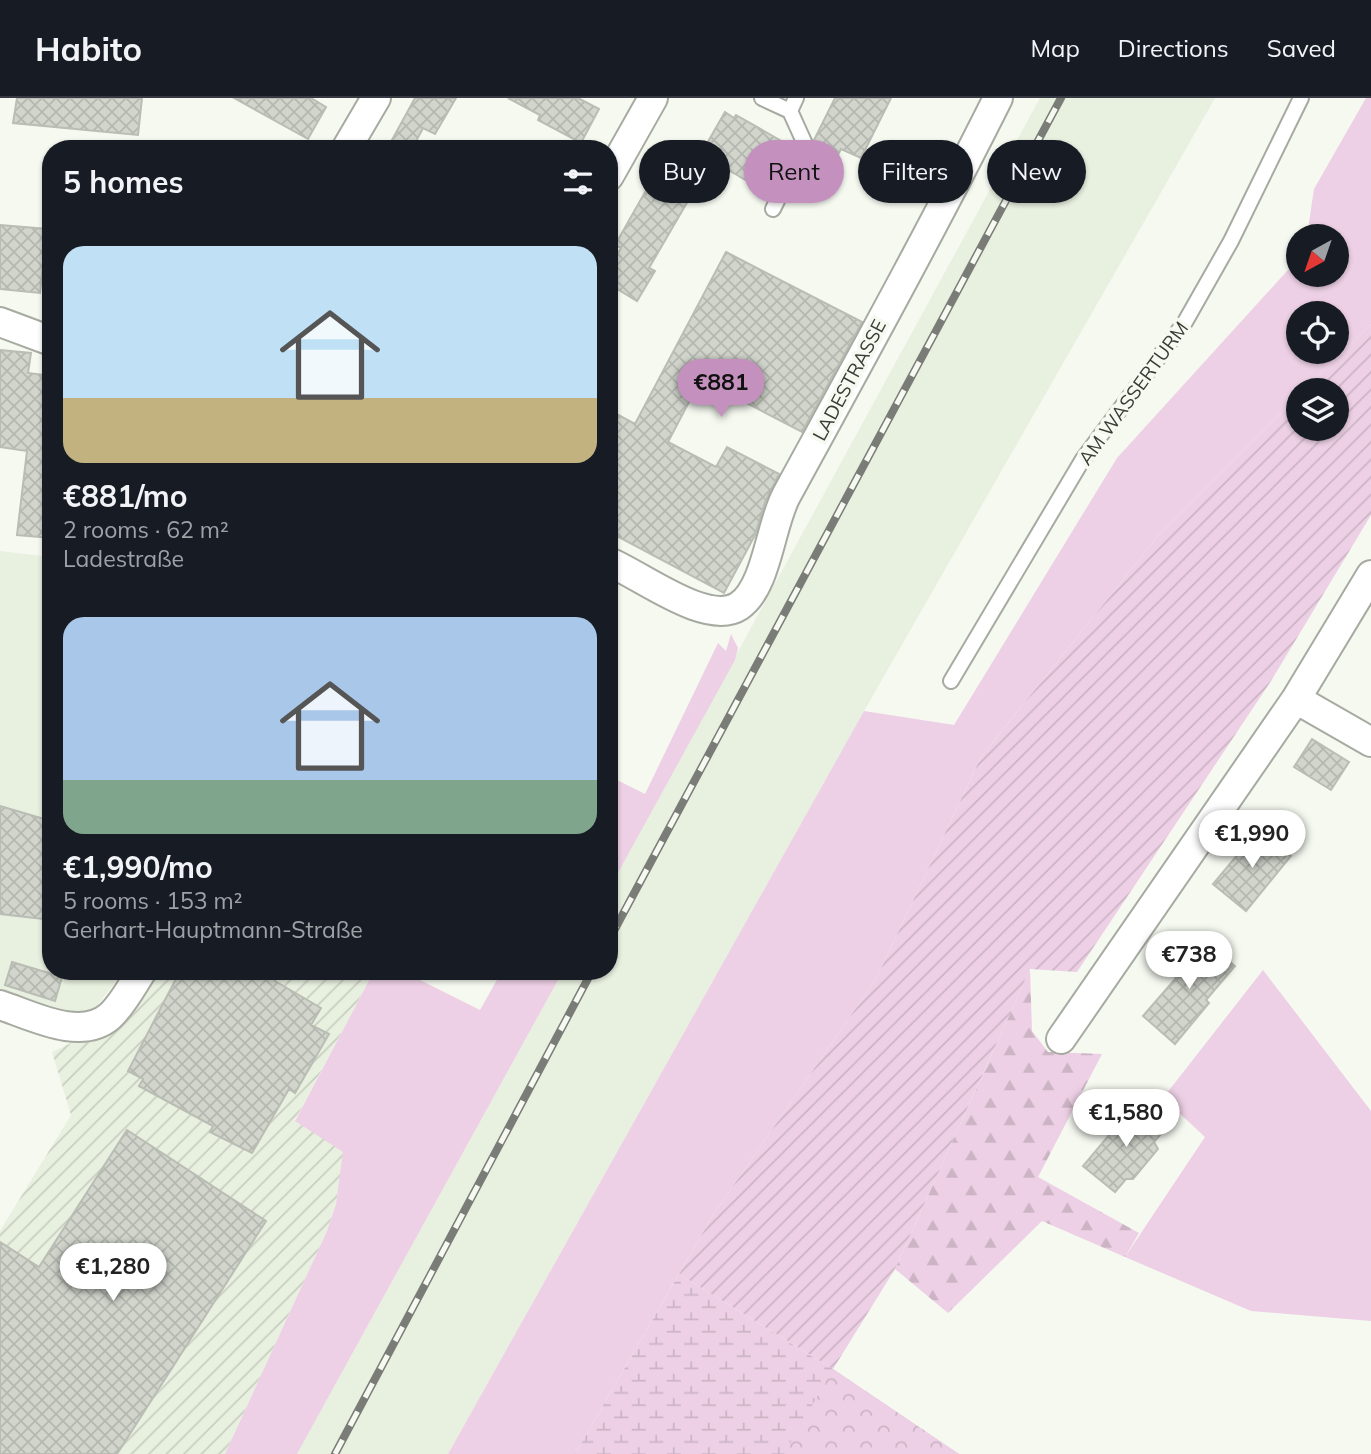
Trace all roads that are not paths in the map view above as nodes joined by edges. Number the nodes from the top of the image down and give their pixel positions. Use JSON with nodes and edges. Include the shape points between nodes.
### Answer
{"nodes":[{"id":1,"x":376,"y":98,"type":"edge"},
{"id":2,"x":653,"y":98,"type":"edge"},
{"id":3,"x":762,"y":98,"type":"edge"},
{"id":4,"x":998,"y":98,"type":"edge"},
{"id":5,"x":1301,"y":98,"type":"edge"},
{"id":6,"x":793,"y":105,"type":"edge"},
{"id":7,"x":351,"y":140,"type":"edge"},
{"id":8,"x":618,"y":160,"type":"edge"},
{"id":9,"x":773,"y":209,"type":"dead end"},
{"id":10,"x":0,"y":322,"type":"edge"},
{"id":11,"x":42,"y":338,"type":"edge"},
{"id":12,"x":618,"y":566,"type":"edge"},
{"id":13,"x":1371,"y":575,"type":"edge"},
{"id":14,"x":951,"y":681,"type":"dead end"},
{"id":15,"x":1296,"y":699,"type":"junction"},
{"id":16,"x":1371,"y":742,"type":"edge"},
{"id":17,"x":136,"y":980,"type":"edge"},
{"id":18,"x":0,"y":1005,"type":"edge"},
{"id":19,"x":1061,"y":1038,"type":"dead end"}],
"edges":[{"from":1,"to":7,"type":"street"},
{"from":2,"to":8,"type":"street"},
{"from":3,"to":6,"type":"lane"},
{"from":4,"to":12,"type":"street","name":"LADESTRASSE","via":[[779,510],[755,588],[739,606],[720,613],[697,608]]},
{"from":5,"to":14,"type":"lane","name":"AM WASSERTURM","via":[[1231,241],[1185,322],[1083,459]]},
{"from":6,"to":9,"type":"lane","via":[[805,144]]},
{"from":10,"to":11,"type":"street"},
{"from":13,"to":15,"type":"street"},
{"from":15,"to":16,"type":"street"},
{"from":15,"to":19,"type":"street"},
{"from":17,"to":18,"type":"street","via":[[112,1015],[96,1025],[70,1027]]}]}
